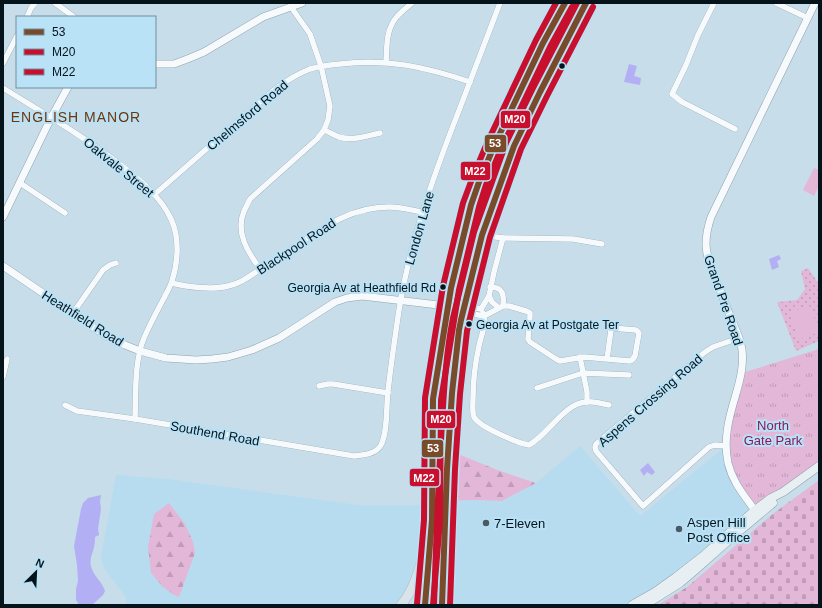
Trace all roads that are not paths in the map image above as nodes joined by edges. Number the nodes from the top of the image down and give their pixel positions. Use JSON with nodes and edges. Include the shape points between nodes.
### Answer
{"nodes":[{"id":1,"x":35,"y":3,"type":"edge"},
{"id":2,"x":54,"y":3,"type":"edge"},
{"id":3,"x":302,"y":3,"type":"edge"},
{"id":4,"x":412,"y":3,"type":"edge"},
{"id":5,"x":500,"y":3,"type":"edge"},
{"id":6,"x":565,"y":3,"type":"edge"},
{"id":7,"x":586,"y":3,"type":"edge"},
{"id":8,"x":714,"y":3,"type":"edge"},
{"id":9,"x":776,"y":3,"type":"edge"},
{"id":10,"x":815,"y":3,"type":"edge"},
{"id":11,"x":291,"y":7,"type":"junction"},
{"id":12,"x":27,"y":16,"type":"edge"},
{"id":13,"x":73,"y":16,"type":"edge"},
{"id":14,"x":808,"y":18,"type":"junction"},
{"id":15,"x":16,"y":38,"type":"edge"},
{"id":16,"x":386,"y":62,"type":"junction"},
{"id":17,"x":3,"y":63,"type":"edge"},
{"id":18,"x":156,"y":64,"type":"edge"},
{"id":19,"x":321,"y":66,"type":"junction"},
{"id":20,"x":470,"y":82,"type":"junction"},
{"id":21,"x":3,"y":88,"type":"edge"},
{"id":22,"x":67,"y":88,"type":"edge"},
{"id":23,"x":51,"y":118,"type":"junction"},
{"id":24,"x":735,"y":129,"type":"dead end"},
{"id":25,"x":324,"y":130,"type":"junction"},
{"id":26,"x":380,"y":134,"type":"dead end"},
{"id":27,"x":20,"y":183,"type":"junction"},
{"id":28,"x":155,"y":194,"type":"junction"},
{"id":29,"x":422,"y":212,"type":"junction"},
{"id":30,"x":66,"y":213,"type":"dead end"},
{"id":31,"x":3,"y":217,"type":"edge"},
{"id":32,"x":482,"y":235,"type":"junction"},
{"id":33,"x":503,"y":238,"type":"junction"},
{"id":34,"x":602,"y":244,"type":"dead end"},
{"id":35,"x":116,"y":263,"type":"dead end"},
{"id":36,"x":3,"y":266,"type":"edge"},
{"id":37,"x":260,"y":270,"type":"junction"},
{"id":38,"x":172,"y":283,"type":"junction"},
{"id":39,"x":490,"y":287,"type":"junction"},
{"id":40,"x":490,"y":296,"type":"junction"},
{"id":41,"x":401,"y":300,"type":"junction"},
{"id":42,"x":447,"y":306,"type":"junction"},
{"id":43,"x":501,"y":307,"type":"junction"},
{"id":44,"x":464,"y":308,"type":"junction"},
{"id":45,"x":481,"y":310,"type":"junction"},
{"id":46,"x":73,"y":313,"type":"junction"},
{"id":47,"x":484,"y":316,"type":"junction"},
{"id":48,"x":739,"y":338,"type":"junction"},
{"id":49,"x":140,"y":351,"type":"junction"},
{"id":50,"x":580,"y":358,"type":"junction"},
{"id":51,"x":7,"y":359,"type":"dead end"},
{"id":52,"x":608,"y":359,"type":"junction"},
{"id":53,"x":583,"y":373,"type":"junction"},
{"id":54,"x":629,"y":376,"type":"dead end"},
{"id":55,"x":3,"y":378,"type":"edge"},
{"id":56,"x":319,"y":386,"type":"dead end"},
{"id":57,"x":537,"y":388,"type":"dead end"},
{"id":58,"x":388,"y":393,"type":"junction"},
{"id":59,"x":588,"y":402,"type":"junction"},
{"id":60,"x":609,"y":404,"type":"dead end"},
{"id":61,"x":65,"y":405,"type":"dead end"},
{"id":62,"x":135,"y":419,"type":"junction"},
{"id":63,"x":726,"y":446,"type":"junction"},
{"id":64,"x":366,"y":455,"type":"joint"},
{"id":65,"x":819,"y":466,"type":"edge"},
{"id":66,"x":756,"y":513,"type":"junction"},
{"id":67,"x":431,"y":531,"type":"junction"},
{"id":68,"x":401,"y":605,"type":"edge"},
{"id":69,"x":425,"y":605,"type":"edge"},
{"id":70,"x":442,"y":605,"type":"edge"},
{"id":71,"x":632,"y":605,"type":"edge"},
{"id":72,"x":645,"y":605,"type":"edge"}],
"edges":[{"from":1,"to":12,"type":"street"},
{"from":2,"to":13,"type":"street"},
{"from":3,"to":11,"type":"street"},
{"from":4,"to":16,"type":"street","via":[[392,23],[387,42]]},
{"from":5,"to":20,"type":"street","name":"London Lane"},
{"from":6,"to":42,"type":"main road","via":[[543,43],[479,182]]},
{"from":7,"to":32,"type":"main road","via":[[514,146]]},
{"from":8,"to":24,"type":"street","via":[[672,94],[682,102]]},
{"from":9,"to":14,"type":"street"},
{"from":10,"to":14,"type":"street","name":"Grand Pre Road"},
{"from":11,"to":18,"type":"street","via":[[263,17],[190,58],[174,64]]},
{"from":11,"to":19,"type":"street","via":[[310,34]]},
{"from":14,"to":48,"type":"street","name":"Grand Pre Road","via":[[711,217],[707,232],[707,255]]},
{"from":15,"to":17,"type":"street"},
{"from":16,"to":19,"type":"street","name":"Chelmsford Road"},
{"from":16,"to":20,"type":"street","name":"Chelmsford Road","via":[[421,67]]},
{"from":19,"to":25,"type":"street","via":[[330,106]]},
{"from":19,"to":28,"type":"street","name":"Chelmsford Road","via":[[294,76],[275,89]]},
{"from":20,"to":29,"type":"street","name":"London Lane"},
{"from":21,"to":23,"type":"street","name":"Oakvale Street"},
{"from":22,"to":23,"type":"street"},
{"from":23,"to":27,"type":"street"},
{"from":23,"to":28,"type":"street","name":"Oakvale Street","via":[[108,155]]},
{"from":25,"to":26,"type":"street","via":[[347,139]]},
{"from":25,"to":37,"type":"street","via":[[250,199],[244,210],[241,227],[244,244]]},
{"from":27,"to":30,"type":"street"},
{"from":27,"to":31,"type":"street"},
{"from":28,"to":38,"type":"street","name":"Oakvale Street","via":[[168,213],[176,233],[177,255]]},
{"from":29,"to":37,"type":"street","name":"Blackpool Road","via":[[388,207],[345,216],[327,225]]},
{"from":29,"to":41,"type":"street","name":"London Lane"},
{"from":32,"to":33,"type":"street"},
{"from":32,"to":44,"type":"main road"},
{"from":33,"to":34,"type":"street","via":[[562,238]]},
{"from":33,"to":39,"type":"street"},
{"from":35,"to":46,"type":"street","via":[[103,270]]},
{"from":36,"to":46,"type":"street","name":"Heathfield Road"},
{"from":37,"to":38,"type":"street","name":"Blackpool Road","via":[[242,281],[227,286],[213,288]]},
{"from":38,"to":49,"type":"street","name":"Oakvale Street"},
{"from":39,"to":40,"type":"street"},
{"from":39,"to":43,"type":"street","via":[[500,290],[503,294]]},
{"from":40,"to":43,"type":"street","via":[[492,302]]},
{"from":40,"to":45,"type":"street"},
{"from":41,"to":42,"type":"street","name":"Heathfield Road"},
{"from":41,"to":49,"type":"street","name":"Heathfield Road","via":[[362,296],[347,298],[335,302],[279,338],[228,357],[196,360],[166,358]]},
{"from":41,"to":58,"type":"street","name":"London Lane"},
{"from":42,"to":44,"type":"street","name":"Heathfield Road"},
{"from":42,"to":67,"type":"main road","via":[[434,399]]},
{"from":43,"to":47,"type":"street"},
{"from":43,"to":50,"type":"street","via":[[516,307],[530,313],[528,339],[536,347],[560,360]]},
{"from":44,"to":45,"type":"street","via":[[470,306]]},
{"from":44,"to":47,"type":"street","via":[[468,313]]},
{"from":44,"to":70,"type":"main road","via":[[458,330],[452,393]]},
{"from":45,"to":47,"type":"street"},
{"from":46,"to":49,"type":"street","name":"Heathfield Road","via":[[106,336]]},
{"from":47,"to":59,"type":"street","via":[[473,384],[474,415],[478,422],[497,433],[528,445],[576,404]]},
{"from":48,"to":63,"type":"street","name":"Grand Pre Road","via":[[742,348],[742,369],[728,422]]},
{"from":48,"to":63,"type":"street","name":"Aspens Crossing Road","via":[[706,352],[595,447],[643,506],[709,447]]},
{"from":49,"to":62,"type":"street","name":"Oakvale Street","via":[[137,363]]},
{"from":50,"to":52,"type":"street"},
{"from":50,"to":53,"type":"street"},
{"from":51,"to":55,"type":"street"},
{"from":52,"to":52,"type":"street","via":[[612,328],[636,330],[639,333],[637,351],[632,360]]},
{"from":53,"to":54,"type":"street"},
{"from":53,"to":57,"type":"street"},
{"from":53,"to":59,"type":"street"},
{"from":56,"to":58,"type":"street","via":[[334,384]]},
{"from":58,"to":64,"type":"street","name":"London Lane","via":[[384,435],[380,446]]},
{"from":59,"to":60,"type":"street"},
{"from":61,"to":62,"type":"street","name":"Southend Road","via":[[77,411]]},
{"from":62,"to":64,"type":"street","name":"Southend Road","via":[[346,455]]},
{"from":63,"to":66,"type":"street","name":"Grand Pre Road","via":[[735,484]]},
{"from":65,"to":66,"type":"main road","via":[[771,498]]},
{"from":66,"to":71,"type":"main road","via":[[676,577]]},
{"from":66,"to":72,"type":"main road","via":[[693,572]]},
{"from":67,"to":68,"type":"main road","via":[[414,584]]},
{"from":67,"to":69,"type":"main road"}]}
